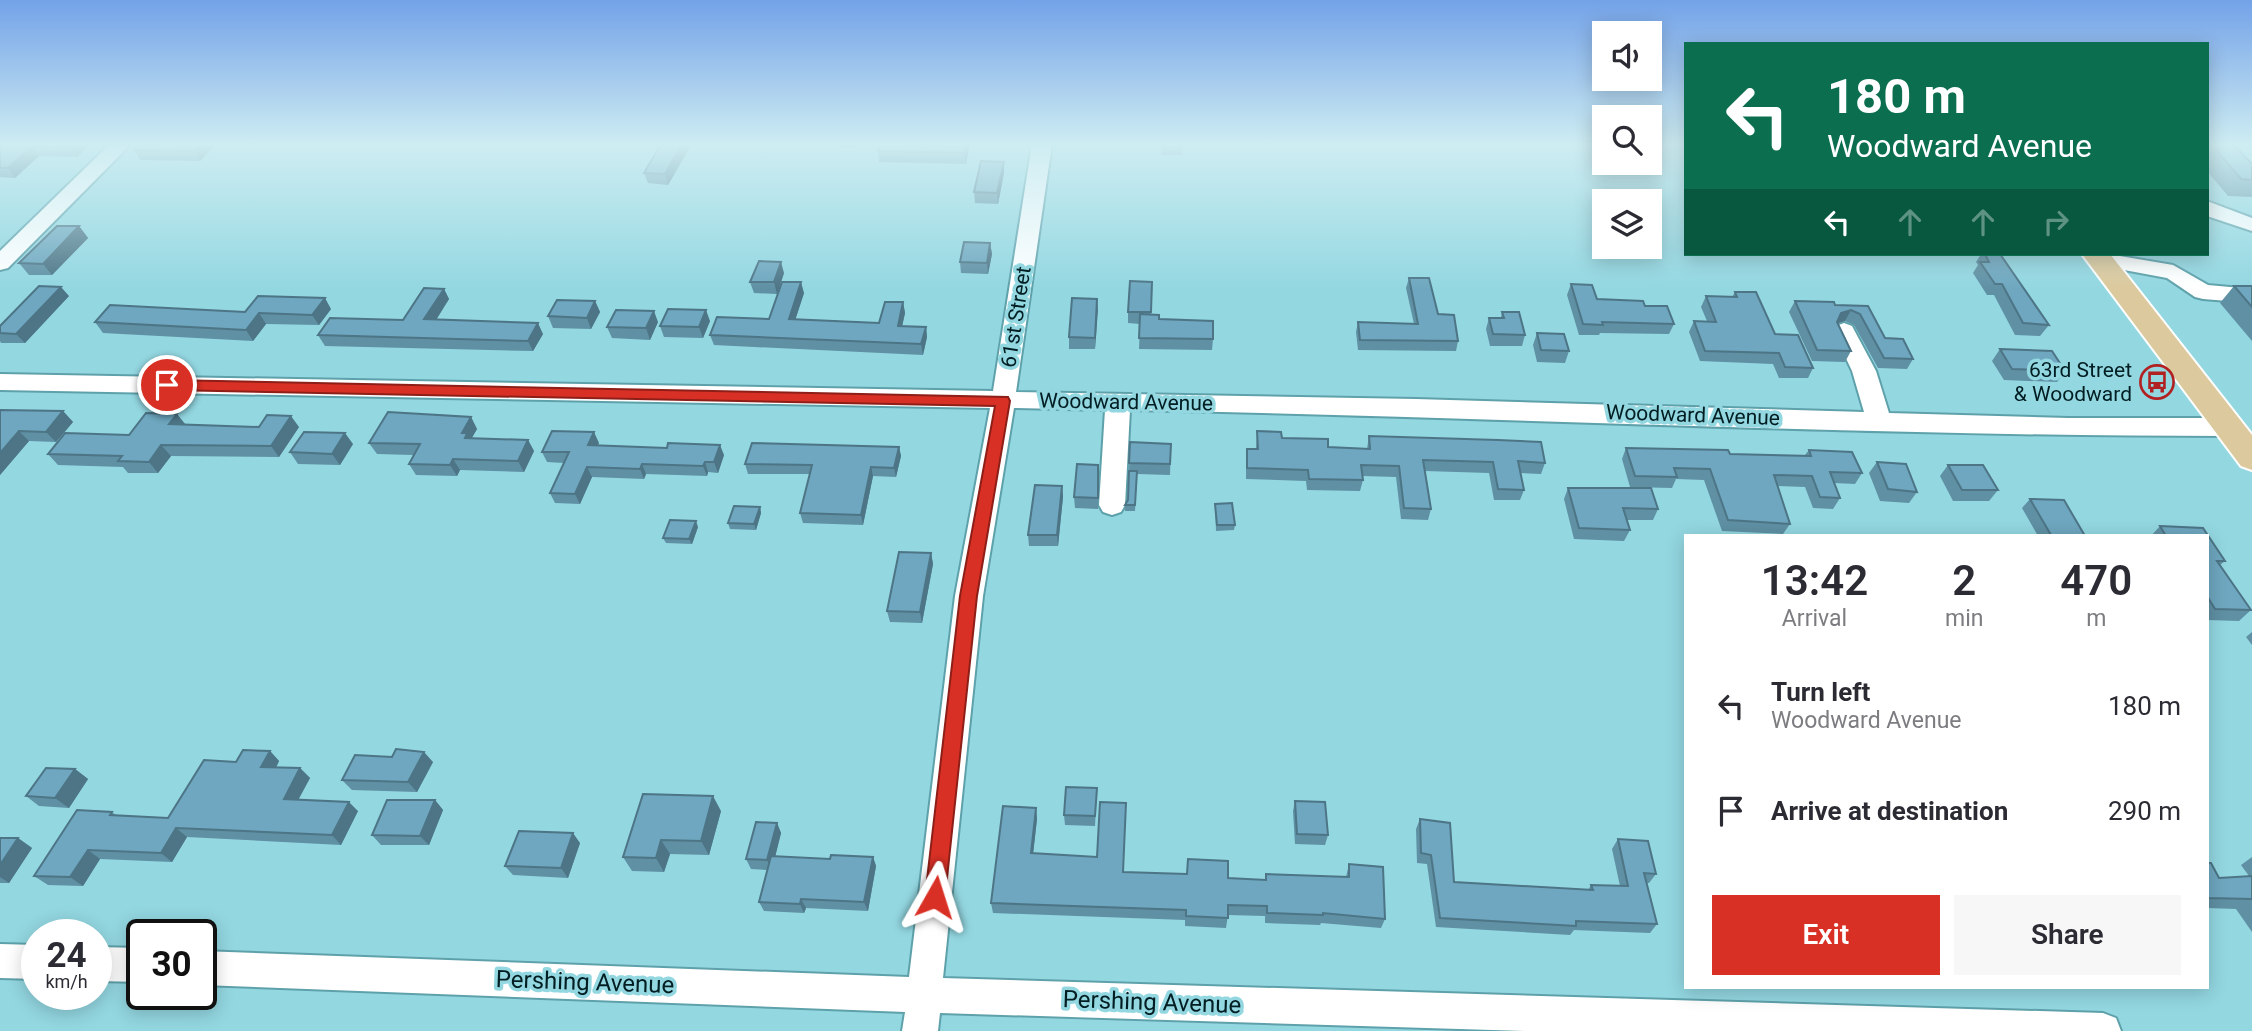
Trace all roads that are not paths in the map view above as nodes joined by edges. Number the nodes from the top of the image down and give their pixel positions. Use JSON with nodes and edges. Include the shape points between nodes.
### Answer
{"nodes":[{"id":1,"x":72,"y":192,"type":"edge"},
{"id":2,"x":1035,"y":192,"type":"edge"},
{"id":3,"x":2209,"y":209,"type":"edge"},
{"id":4,"x":2252,"y":225,"type":"edge"},
{"id":5,"x":2098,"y":256,"type":"edge"},
{"id":6,"x":0,"y":263,"type":"edge"},
{"id":7,"x":2252,"y":296,"type":"edge"},
{"id":8,"x":1844,"y":331,"type":"edge"},
{"id":9,"x":0,"y":382,"type":"edge"},
{"id":10,"x":1003,"y":401,"type":"junction"},
{"id":11,"x":1118,"y":402,"type":"junction"},
{"id":12,"x":1891,"y":422,"type":"junction"},
{"id":13,"x":2240,"y":428,"type":"edge"},
{"id":14,"x":2252,"y":458,"type":"edge"},
{"id":15,"x":1112,"y":505,"type":"dead end"},
{"id":16,"x":0,"y":961,"type":"edge"},
{"id":17,"x":21,"y":962,"type":"edge"},
{"id":18,"x":217,"y":969,"type":"edge"},
{"id":19,"x":925,"y":995,"type":"junction"},
{"id":20,"x":920,"y":1031,"type":"edge"},
{"id":21,"x":2103,"y":1031,"type":"edge"}],
"edges":[{"from":1,"to":6,"type":"street"},
{"from":2,"to":10,"type":"street","name":"61st Street"},
{"from":3,"to":4,"type":"street"},
{"from":5,"to":7,"type":"street","via":[[2173,272],[2203,292]]},
{"from":5,"to":13,"type":"main road"},
{"from":8,"to":12,"type":"street","via":[[1869,386],[1894,408]]},
{"from":9,"to":10,"type":"street","name":"Woodward Avenue"},
{"from":10,"to":11,"type":"street","name":"Woodward Avenue"},
{"from":10,"to":19,"type":"street","name":"61st Street","via":[[969,596]]},
{"from":11,"to":12,"type":"street","name":"Woodward Avenue"},
{"from":11,"to":15,"type":"street"},
{"from":12,"to":13,"type":"street","name":"Woodward Avenue"},
{"from":13,"to":14,"type":"main road"},
{"from":16,"to":17,"type":"street"},
{"from":18,"to":19,"type":"street","name":"Pershing Avenue"},
{"from":19,"to":20,"type":"street","name":"61st Street"},
{"from":19,"to":21,"type":"street","name":"Pershing Avenue"}]}
